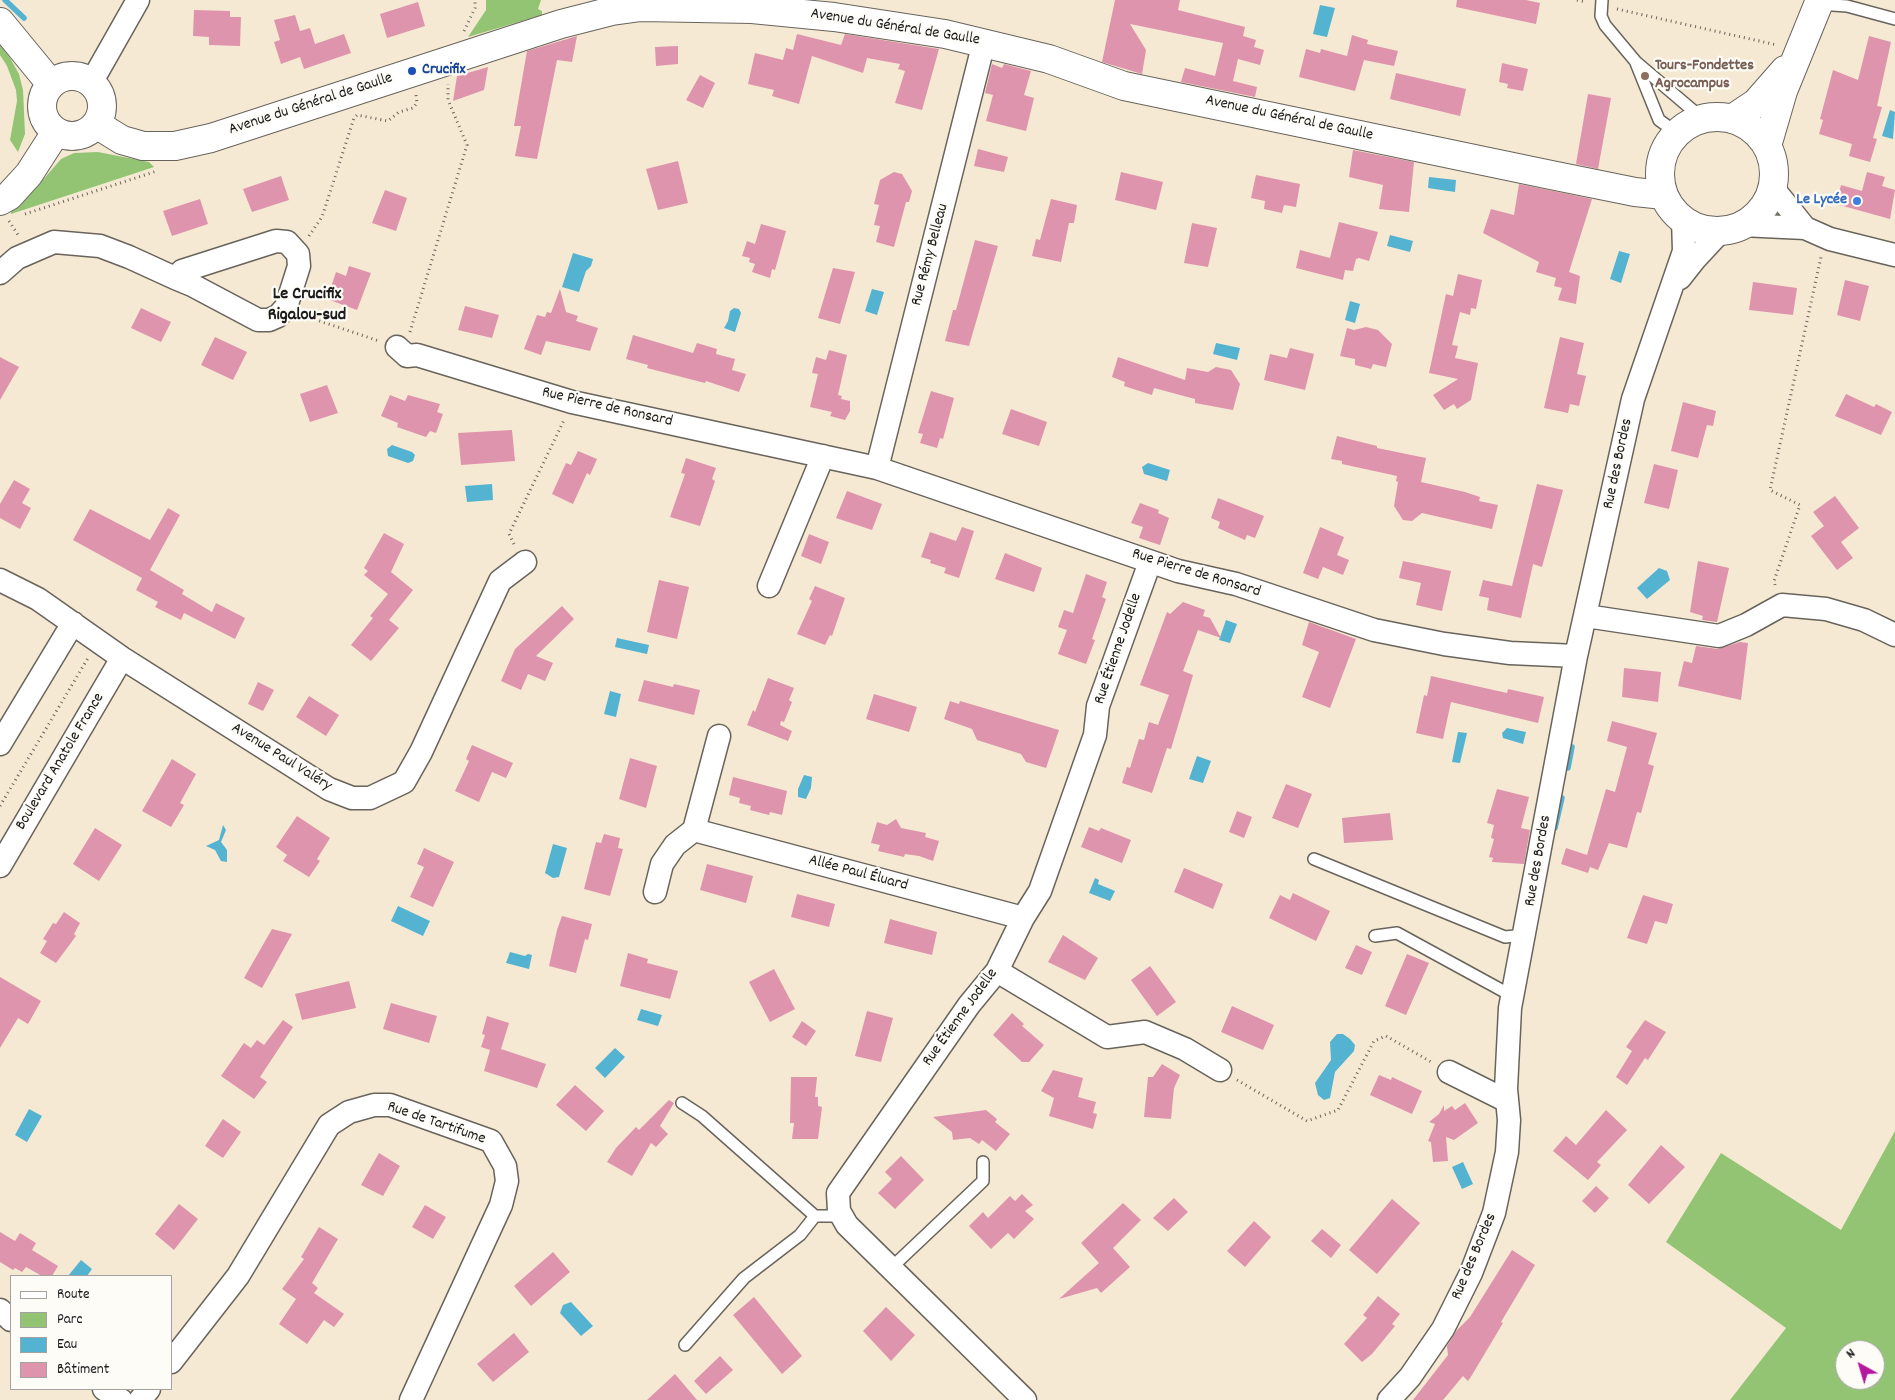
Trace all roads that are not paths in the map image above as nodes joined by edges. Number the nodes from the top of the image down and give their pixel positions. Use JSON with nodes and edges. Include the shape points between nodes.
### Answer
{"nodes":[{"id":1,"x":138,"y":0,"type":"edge"},
{"id":2,"x":1819,"y":2,"type":"edge"},
{"id":3,"x":1601,"y":3,"type":"edge"},
{"id":4,"x":1848,"y":3,"type":"edge"},
{"id":5,"x":1895,"y":20,"type":"edge"},
{"id":6,"x":0,"y":22,"type":"edge"},
{"id":7,"x":984,"y":42,"type":"junction"},
{"id":8,"x":1791,"y":48,"type":"junction"},
{"id":9,"x":1636,"y":62,"type":"junction"},
{"id":10,"x":92,"y":83,"type":"junction"},
{"id":11,"x":51,"y":84,"type":"junction"},
{"id":12,"x":1703,"y":119,"type":"junction"},
{"id":13,"x":1732,"y":119,"type":"junction"},
{"id":14,"x":96,"y":124,"type":"junction"},
{"id":15,"x":56,"y":132,"type":"junction"},
{"id":16,"x":1677,"y":133,"type":"junction"},
{"id":17,"x":1767,"y":146,"type":"junction"},
{"id":18,"x":1662,"y":159,"type":"junction"},
{"id":19,"x":1584,"y":182,"type":"junction"},
{"id":20,"x":1772,"y":187,"type":"junction"},
{"id":21,"x":1664,"y":195,"type":"junction"},
{"id":22,"x":0,"y":201,"type":"edge"},
{"id":23,"x":1683,"y":219,"type":"junction"},
{"id":24,"x":1731,"y":228,"type":"junction"},
{"id":25,"x":1815,"y":232,"type":"junction"},
{"id":26,"x":1895,"y":255,"type":"edge"},
{"id":27,"x":0,"y":273,"type":"edge"},
{"id":28,"x":175,"y":278,"type":"junction"},
{"id":29,"x":1664,"y":302,"type":"junction"},
{"id":30,"x":398,"y":347,"type":"road end"},
{"id":31,"x":823,"y":456,"type":"junction"},
{"id":32,"x":877,"y":468,"type":"junction"},
{"id":33,"x":525,"y":562,"type":"road end"},
{"id":34,"x":1150,"y":562,"type":"junction"},
{"id":35,"x":0,"y":580,"type":"edge"},
{"id":36,"x":769,"y":586,"type":"dead end"},
{"id":37,"x":1586,"y":616,"type":"junction"},
{"id":38,"x":73,"y":623,"type":"junction"},
{"id":39,"x":1895,"y":635,"type":"edge"},
{"id":40,"x":1576,"y":656,"type":"junction"},
{"id":41,"x":122,"y":658,"type":"junction"},
{"id":42,"x":719,"y":736,"type":"dead end"},
{"id":43,"x":0,"y":744,"type":"edge"},
{"id":44,"x":694,"y":830,"type":"junction"},
{"id":45,"x":1314,"y":859,"type":"dead end"},
{"id":46,"x":0,"y":866,"type":"edge"},
{"id":47,"x":655,"y":892,"type":"dead end"},
{"id":48,"x":1023,"y":918,"type":"junction"},
{"id":49,"x":1525,"y":935,"type":"junction"},
{"id":50,"x":1376,"y":936,"type":"dead end"},
{"id":51,"x":997,"y":971,"type":"junction"},
{"id":52,"x":1513,"y":993,"type":"junction"},
{"id":53,"x":1220,"y":1070,"type":"road end"},
{"id":54,"x":1448,"y":1072,"type":"road end"},
{"id":55,"x":1507,"y":1101,"type":"junction"},
{"id":56,"x":682,"y":1103,"type":"dead end"},
{"id":57,"x":983,"y":1162,"type":"dead end"},
{"id":58,"x":839,"y":1211,"type":"junction"},
{"id":59,"x":815,"y":1216,"type":"junction"},
{"id":60,"x":890,"y":1269,"type":"junction"},
{"id":61,"x":0,"y":1310,"type":"edge"},
{"id":62,"x":10,"y":1319,"type":"edge"},
{"id":63,"x":685,"y":1345,"type":"dead end"},
{"id":64,"x":172,"y":1361,"type":"edge"},
{"id":65,"x":106,"y":1390,"type":"edge"},
{"id":66,"x":148,"y":1390,"type":"edge"},
{"id":67,"x":121,"y":1400,"type":"edge"},
{"id":68,"x":140,"y":1400,"type":"edge"},
{"id":69,"x":410,"y":1400,"type":"edge"},
{"id":70,"x":1025,"y":1400,"type":"edge"},
{"id":71,"x":1389,"y":1400,"type":"edge"}],
"edges":[{"from":1,"to":10,"type":"street"},
{"from":2,"to":4,"type":"lane"},
{"from":2,"to":8,"type":"street"},
{"from":3,"to":9,"type":"lane","via":[[1605,25]]},
{"from":4,"to":5,"type":"lane"},
{"from":6,"to":11,"type":"street"},
{"from":7,"to":14,"type":"street","name":"Avenue du Général de Gaulle","via":[[834,17],[757,10],[641,7],[561,24],[211,138],[175,146],[143,146],[122,140]]},
{"from":7,"to":19,"type":"street","name":"Avenue du Général de Gaulle","via":[[1049,59],[1124,86]]},
{"from":7,"to":32,"type":"street","name":"Rue Rémy Belleau"},
{"from":8,"to":13,"type":"street","via":[[1756,103]]},
{"from":8,"to":17,"type":"street"},
{"from":9,"to":12,"type":"lane"},
{"from":9,"to":16,"type":"lane","via":[[1659,120]]},
{"from":10,"to":11,"type":"street","via":[[84,78],[67,76]]},
{"from":10,"to":14,"type":"street","via":[[101,98],[101,116]]},
{"from":11,"to":15,"type":"street","via":[[42,109],[49,126]]},
{"from":12,"to":13,"type":"street"},
{"from":12,"to":16,"type":"street"},
{"from":13,"to":17,"type":"street","via":[[1746,124]]},
{"from":14,"to":15,"type":"street","via":[[74,136]]},
{"from":15,"to":22,"type":"street","via":[[29,174]]},
{"from":16,"to":18,"type":"street"},
{"from":17,"to":20,"type":"street","via":[[1773,166]]},
{"from":18,"to":19,"type":"street","name":"Avenue du Général de Gaulle","via":[[1635,174]]},
{"from":18,"to":21,"type":"street","via":[[1660,177]]},
{"from":19,"to":21,"type":"street","name":"Avenue du Général de Gaulle"},
{"from":20,"to":24,"type":"street","via":[[1755,216]]},
{"from":20,"to":25,"type":"street"},
{"from":21,"to":23,"type":"street"},
{"from":23,"to":24,"type":"street","via":[[1701,228]]},
{"from":23,"to":29,"type":"street","name":"Rue des Bordes","via":[[1684,251]]},
{"from":24,"to":25,"type":"street"},
{"from":24,"to":29,"type":"street","name":"Rue des Bordes","via":[[1694,259]]},
{"from":25,"to":26,"type":"street"},
{"from":27,"to":28,"type":"street","via":[[17,258],[54,242],[100,246]]},
{"from":28,"to":28,"type":"street","via":[[182,271],[276,241],[287,242],[298,254],[299,266],[286,308],[270,320],[258,320]]},
{"from":29,"to":37,"type":"street","name":"Rue des Bordes","via":[[1633,399]]},
{"from":30,"to":31,"type":"street","name":"Rue Pierre de Ronsard","via":[[407,356],[417,355],[572,402]]},
{"from":31,"to":32,"type":"street","name":"Rue Pierre de Ronsard"},
{"from":31,"to":36,"type":"street"},
{"from":32,"to":34,"type":"street","name":"Rue Pierre de Ronsard"},
{"from":33,"to":41,"type":"street","name":"Avenue Paul Valéry","via":[[500,581],[404,782],[370,798],[352,798],[329,789]]},
{"from":34,"to":40,"type":"street","name":"Rue Pierre de Ronsard","via":[[1236,584],[1374,630],[1491,651]]},
{"from":34,"to":48,"type":"street","name":"Rue Étienne Jodelle","via":[[1098,706],[1095,735],[1040,891]]},
{"from":35,"to":38,"type":"street","name":"Avenue Paul Valéry","via":[[38,599]]},
{"from":37,"to":39,"type":"street","via":[[1719,636],[1782,605],[1826,609],[1864,620]]},
{"from":37,"to":40,"type":"street","name":"Rue des Bordes"},
{"from":38,"to":41,"type":"street","name":"Avenue Paul Valéry"},
{"from":38,"to":43,"type":"street"},
{"from":40,"to":49,"type":"street","name":"Rue des Bordes"},
{"from":41,"to":46,"type":"street","name":"Boulevard Anatole France"},
{"from":42,"to":44,"type":"street"},
{"from":44,"to":47,"type":"street","via":[[675,845],[662,864]]},
{"from":44,"to":48,"type":"street","name":"Allée Paul Éluard"},
{"from":45,"to":49,"type":"lane","via":[[1505,937]]},
{"from":48,"to":51,"type":"street","name":"Rue Étienne Jodelle"},
{"from":49,"to":52,"type":"street","name":"Rue des Bordes"},
{"from":50,"to":52,"type":"lane","via":[[1397,933],[1496,988]]},
{"from":51,"to":53,"type":"street","via":[[1107,1037],[1145,1032],[1185,1049]]},
{"from":51,"to":58,"type":"street","name":"Rue Étienne Jodelle","via":[[862,1156],[838,1193]]},
{"from":52,"to":55,"type":"street","name":"Rue des Bordes"},
{"from":54,"to":55,"type":"street"},
{"from":55,"to":71,"type":"street","name":"Rue des Bordes","via":[[1507,1152],[1491,1222],[1443,1329],[1410,1377]]},
{"from":56,"to":59,"type":"lane","via":[[702,1116]]},
{"from":57,"to":60,"type":"lane","via":[[983,1180]]},
{"from":58,"to":59,"type":"lane","via":[[831,1216]]},
{"from":58,"to":60,"type":"street","via":[[847,1225]]},
{"from":59,"to":63,"type":"lane","via":[[800,1235],[744,1278]]},
{"from":60,"to":70,"type":"street"},
{"from":61,"to":62,"type":"street"},
{"from":64,"to":69,"type":"street","name":"Rue de Tartifume","via":[[238,1276],[329,1125],[357,1110],[390,1105],[491,1142],[505,1166],[506,1181],[500,1205]]},
{"from":65,"to":67,"type":"street"},
{"from":66,"to":68,"type":"street"}]}
